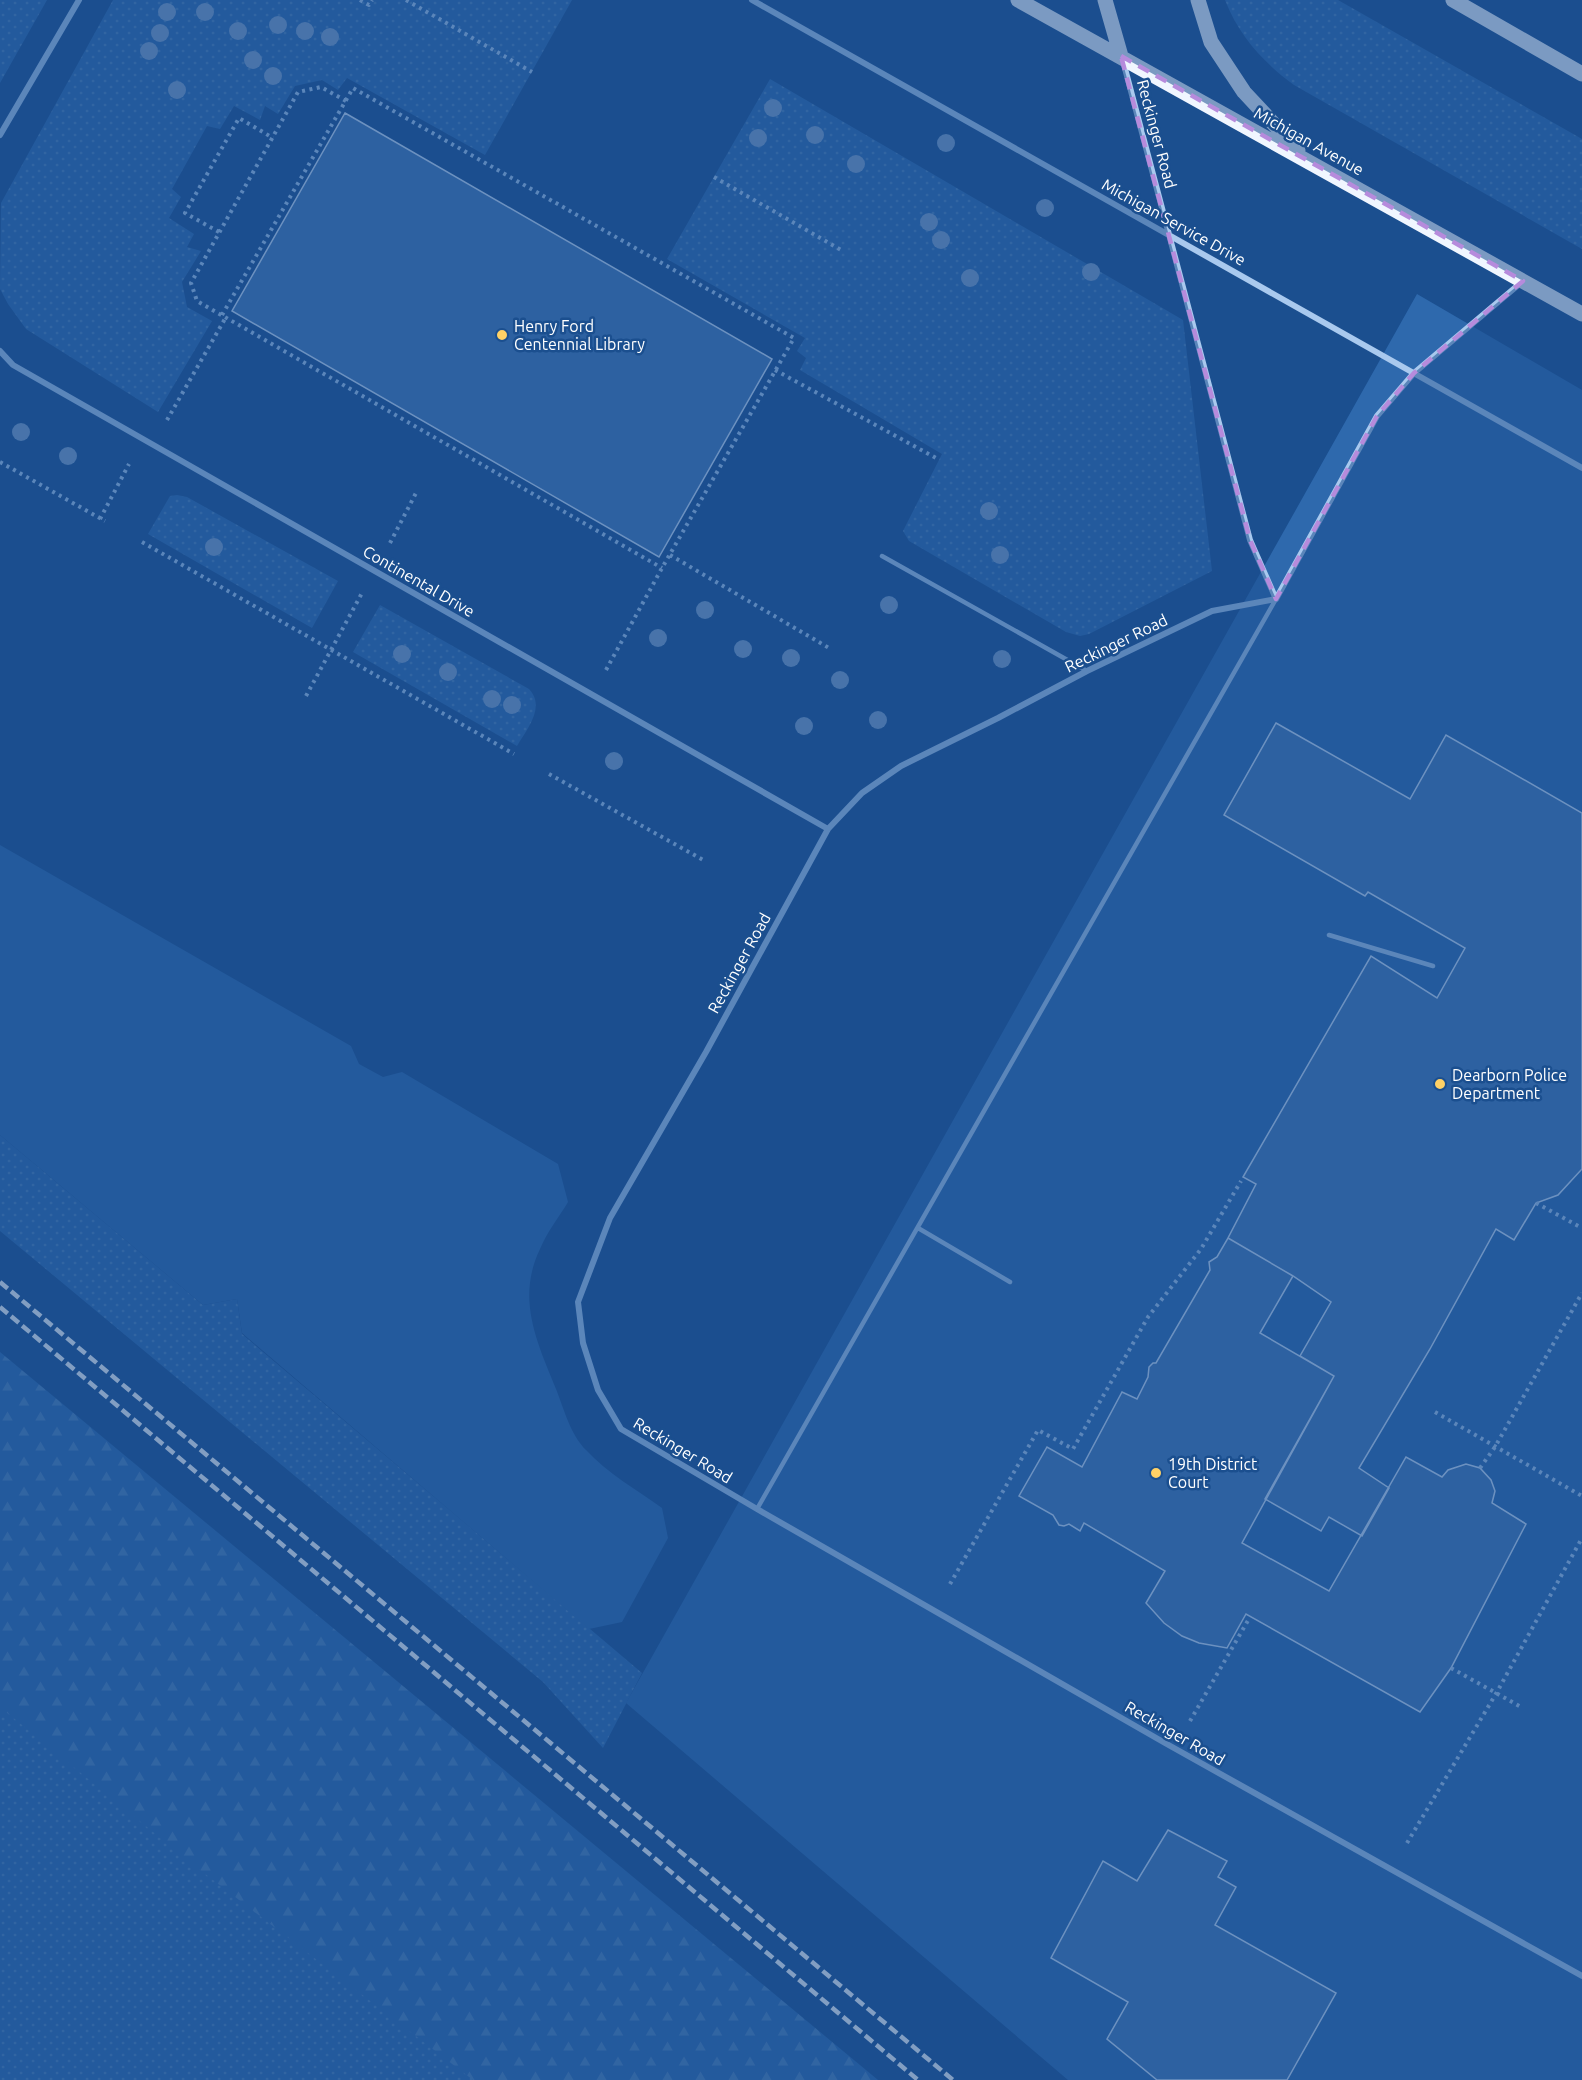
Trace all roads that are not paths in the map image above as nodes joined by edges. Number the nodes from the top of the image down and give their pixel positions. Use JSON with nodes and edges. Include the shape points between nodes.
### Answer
{"nodes":[{"id":1,"x":79,"y":0,"type":"edge"},
{"id":2,"x":752,"y":0,"type":"edge"},
{"id":3,"x":1018,"y":0,"type":"edge"},
{"id":4,"x":1105,"y":0,"type":"edge"},
{"id":5,"x":1198,"y":0,"type":"edge"},
{"id":6,"x":1453,"y":0,"type":"edge"},
{"id":7,"x":1121,"y":56,"type":"junction"},
{"id":8,"x":1582,"y":74,"type":"edge"},
{"id":9,"x":0,"y":135,"type":"edge"},
{"id":10,"x":1309,"y":161,"type":"junction"},
{"id":11,"x":1170,"y":236,"type":"junction"},
{"id":12,"x":1523,"y":281,"type":"junction"},
{"id":13,"x":1582,"y":314,"type":"edge"},
{"id":14,"x":0,"y":351,"type":"edge"},
{"id":15,"x":1414,"y":373,"type":"junction"},
{"id":16,"x":1582,"y":468,"type":"edge"},
{"id":17,"x":882,"y":556,"type":"dead end"},
{"id":18,"x":1276,"y":599,"type":"junction"},
{"id":19,"x":1087,"y":671,"type":"junction"},
{"id":20,"x":828,"y":829,"type":"junction"},
{"id":21,"x":1329,"y":935,"type":"dead end"},
{"id":22,"x":1433,"y":966,"type":"dead end"},
{"id":23,"x":918,"y":1228,"type":"junction"},
{"id":24,"x":1010,"y":1282,"type":"dead end"},
{"id":25,"x":757,"y":1509,"type":"junction"},
{"id":26,"x":1582,"y":1976,"type":"edge"}],
"edges":[{"from":1,"to":9,"type":"street"},
{"from":2,"to":11,"type":"street","name":"Michigan Service Drive"},
{"from":3,"to":7,"type":"main road","name":"Michigan Avenue"},
{"from":4,"to":7,"type":"main road"},
{"from":5,"to":10,"type":"main road","via":[[1211,42],[1244,92]]},
{"from":6,"to":8,"type":"main road"},
{"from":7,"to":10,"type":"main road","name":"Michigan Avenue"},
{"from":7,"to":11,"type":"street","name":"Reckinger Road"},
{"from":10,"to":12,"type":"main road","name":"Michigan Avenue"},
{"from":11,"to":15,"type":"street","name":"Michigan Service Drive"},
{"from":11,"to":18,"type":"street","name":"Reckinger Road","via":[[1250,540]]},
{"from":12,"to":13,"type":"main road","name":"Michigan Avenue"},
{"from":12,"to":15,"type":"street"},
{"from":14,"to":20,"type":"street","name":"Continental Drive","via":[[24,371]]},
{"from":15,"to":16,"type":"street","name":"Michigan Service Drive"},
{"from":15,"to":18,"type":"street","via":[[1377,416]]},
{"from":17,"to":19,"type":"lane"},
{"from":18,"to":19,"type":"street","name":"Reckinger Road","via":[[1212,611]]},
{"from":18,"to":23,"type":"lane"},
{"from":19,"to":20,"type":"street","name":"Reckinger Road","via":[[901,766],[862,793]]},
{"from":20,"to":25,"type":"street","name":"Reckinger Road","via":[[610,1218],[578,1302],[583,1343],[598,1390],[621,1429]]},
{"from":21,"to":22,"type":"lane"},
{"from":23,"to":24,"type":"lane"},
{"from":23,"to":25,"type":"lane"},
{"from":25,"to":26,"type":"street","name":"Reckinger Road"}]}
